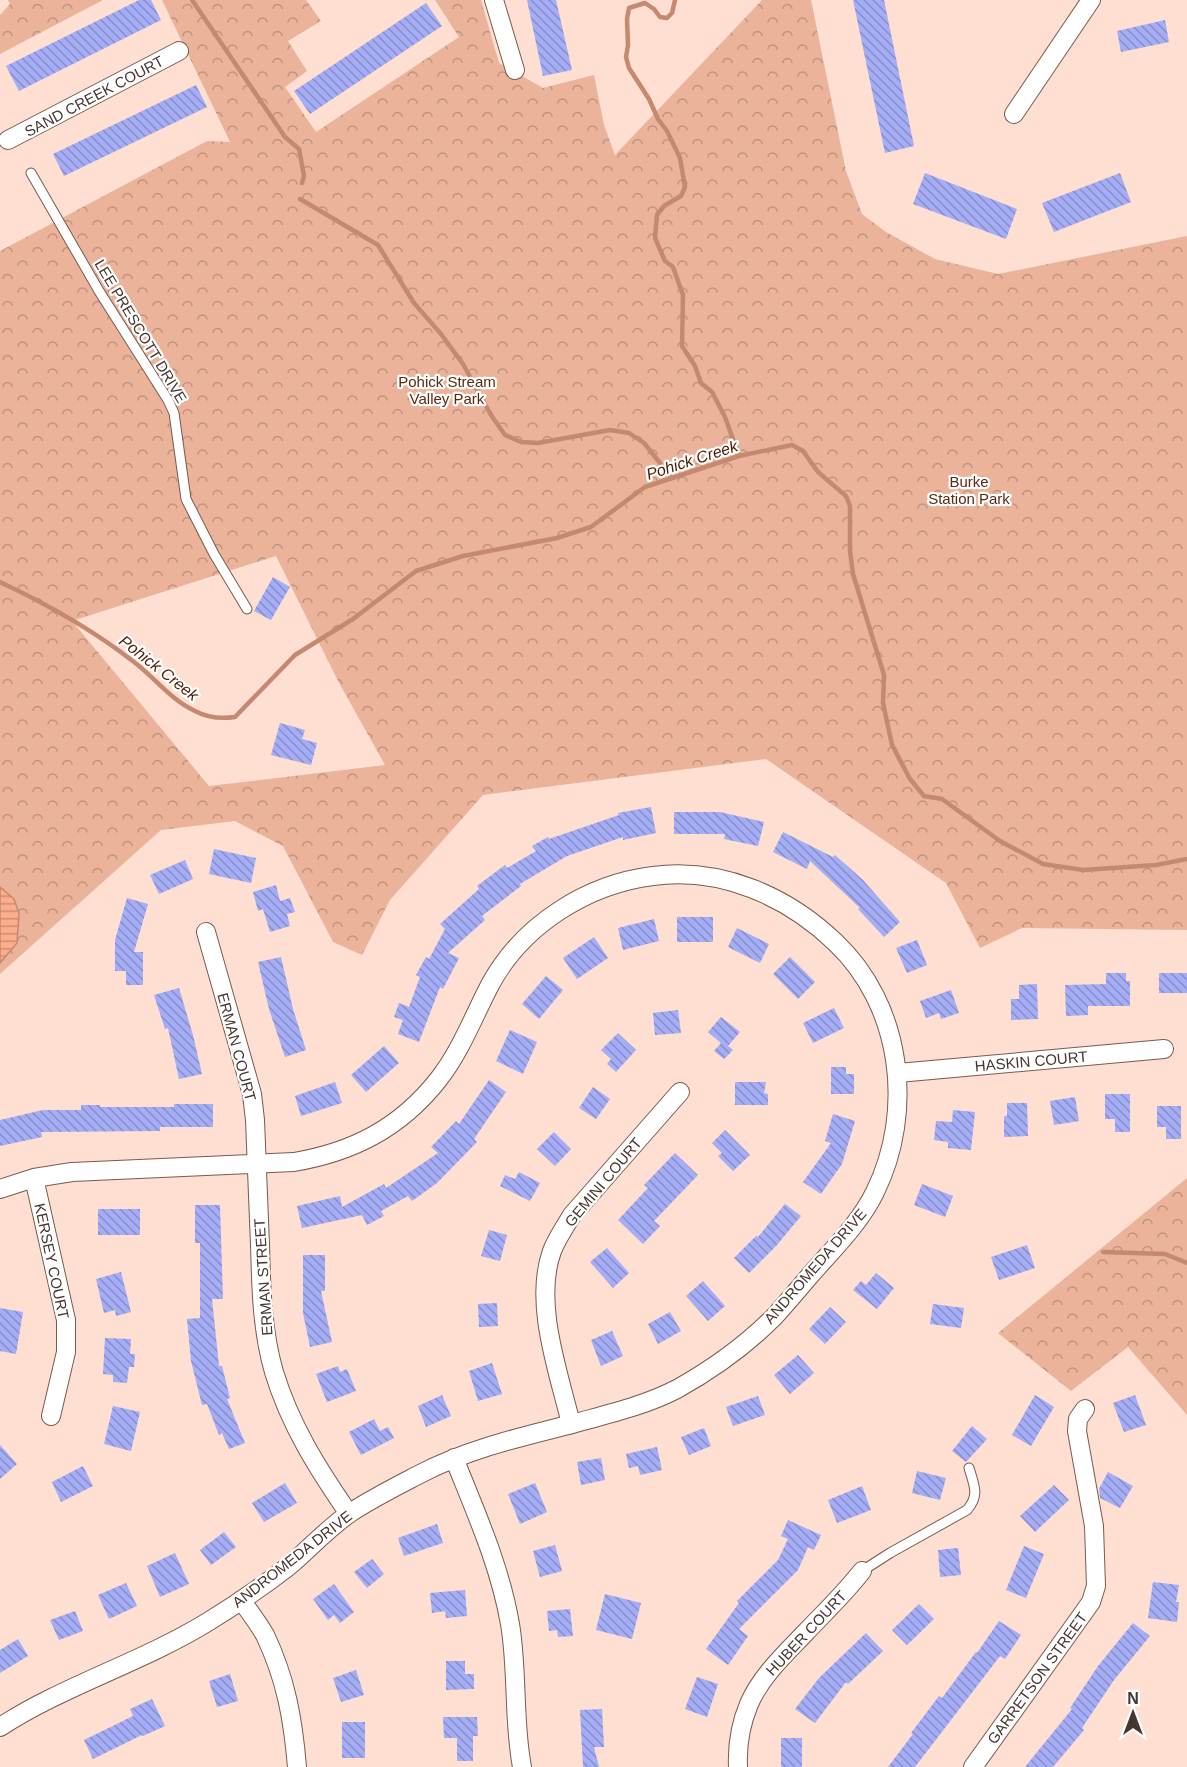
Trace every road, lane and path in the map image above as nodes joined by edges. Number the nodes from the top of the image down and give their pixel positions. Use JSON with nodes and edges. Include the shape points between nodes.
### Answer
{"nodes":[{"id":1,"x":494,"y":0,"type":"edge"},
{"id":2,"x":1091,"y":0,"type":"edge"},
{"id":3,"x":179,"y":51,"type":"dead end"},
{"id":4,"x":515,"y":70,"type":"dead end"},
{"id":5,"x":1014,"y":114,"type":"dead end"},
{"id":6,"x":8,"y":140,"type":"dead end"},
{"id":7,"x":31,"y":173,"type":"dead end"},
{"id":8,"x":248,"y":609,"type":"dead end"},
{"id":9,"x":206,"y":932,"type":"dead end"},
{"id":10,"x":1164,"y":1049,"type":"dead end"},
{"id":11,"x":898,"y":1073,"type":"junction"},
{"id":12,"x":680,"y":1092,"type":"dead end"},
{"id":13,"x":257,"y":1165,"type":"junction"},
{"id":14,"x":34,"y":1178,"type":"junction"},
{"id":15,"x":0,"y":1189,"type":"edge"},
{"id":16,"x":1085,"y":1409,"type":"dead end"},
{"id":17,"x":51,"y":1416,"type":"dead end"},
{"id":18,"x":571,"y":1424,"type":"junction"},
{"id":19,"x":453,"y":1458,"type":"junction"},
{"id":20,"x":969,"y":1468,"type":"dead end"},
{"id":21,"x":349,"y":1514,"type":"junction"},
{"id":22,"x":862,"y":1571,"type":"joint"},
{"id":23,"x":241,"y":1600,"type":"junction"},
{"id":24,"x":0,"y":1727,"type":"edge"},
{"id":25,"x":297,"y":1767,"type":"edge"},
{"id":26,"x":522,"y":1767,"type":"edge"},
{"id":27,"x":738,"y":1767,"type":"edge"},
{"id":28,"x":973,"y":1767,"type":"edge"}],
"edges":[{"from":1,"to":4,"type":"street"},
{"from":2,"to":5,"type":"street"},
{"from":3,"to":6,"type":"street","name":"SAND CREEK COURT"},
{"from":7,"to":8,"type":"lane","name":"LEE PRESCOTT DRIVE","via":[[168,400],[174,413],[186,500]]},
{"from":9,"to":13,"type":"street","name":"ERMAN COURT","via":[[252,1094]]},
{"from":10,"to":11,"type":"street","name":"HASKIN COURT"},
{"from":11,"to":13,"type":"street","name":"ANDROMEDA DRIVE","via":[[887,1025],[871,987],[847,953],[816,924],[779,899],[738,883],[693,875],[646,877],[580,898],[524,940],[493,979],[442,1075],[395,1123],[362,1143],[326,1157]]},
{"from":11,"to":18,"type":"street","name":"ANDROMEDA DRIVE","via":[[893,1138],[873,1196],[852,1227],[772,1318],[723,1360],[678,1388],[619,1412]]},
{"from":12,"to":18,"type":"street","name":"GEMINI COURT","via":[[573,1215],[551,1253],[546,1284],[547,1317]]},
{"from":13,"to":14,"type":"street","name":"ANDROMEDA DRIVE","via":[[72,1172]]},
{"from":13,"to":21,"type":"street","name":"ERMAN STREET","via":[[262,1300],[274,1370],[302,1440]]},
{"from":14,"to":15,"type":"street","name":"ANDROMEDA DRIVE"},
{"from":14,"to":17,"type":"street","name":"KERSEY COURT","via":[[66,1320],[66,1352]]},
{"from":16,"to":28,"type":"street","name":"GARRETSON STREET","via":[[1078,1419],[1077,1431],[1094,1526],[1096,1586],[1084,1612]]},
{"from":18,"to":19,"type":"street","name":"ANDROMEDA DRIVE"},
{"from":19,"to":21,"type":"street","name":"ANDROMEDA DRIVE"},
{"from":19,"to":26,"type":"street","via":[[501,1580],[510,1627]]},
{"from":20,"to":22,"type":"lane","via":[[975,1501],[967,1510]]},
{"from":21,"to":23,"type":"street","name":"ANDROMEDA DRIVE","via":[[285,1569]]},
{"from":22,"to":27,"type":"street","name":"HUBER COURT","via":[[778,1660],[758,1687],[740,1734]]},
{"from":23,"to":24,"type":"street","name":"ANDROMEDA DRIVE","via":[[181,1638],[55,1695]]},
{"from":23,"to":25,"type":"street","via":[[264,1633],[284,1680]]}]}
